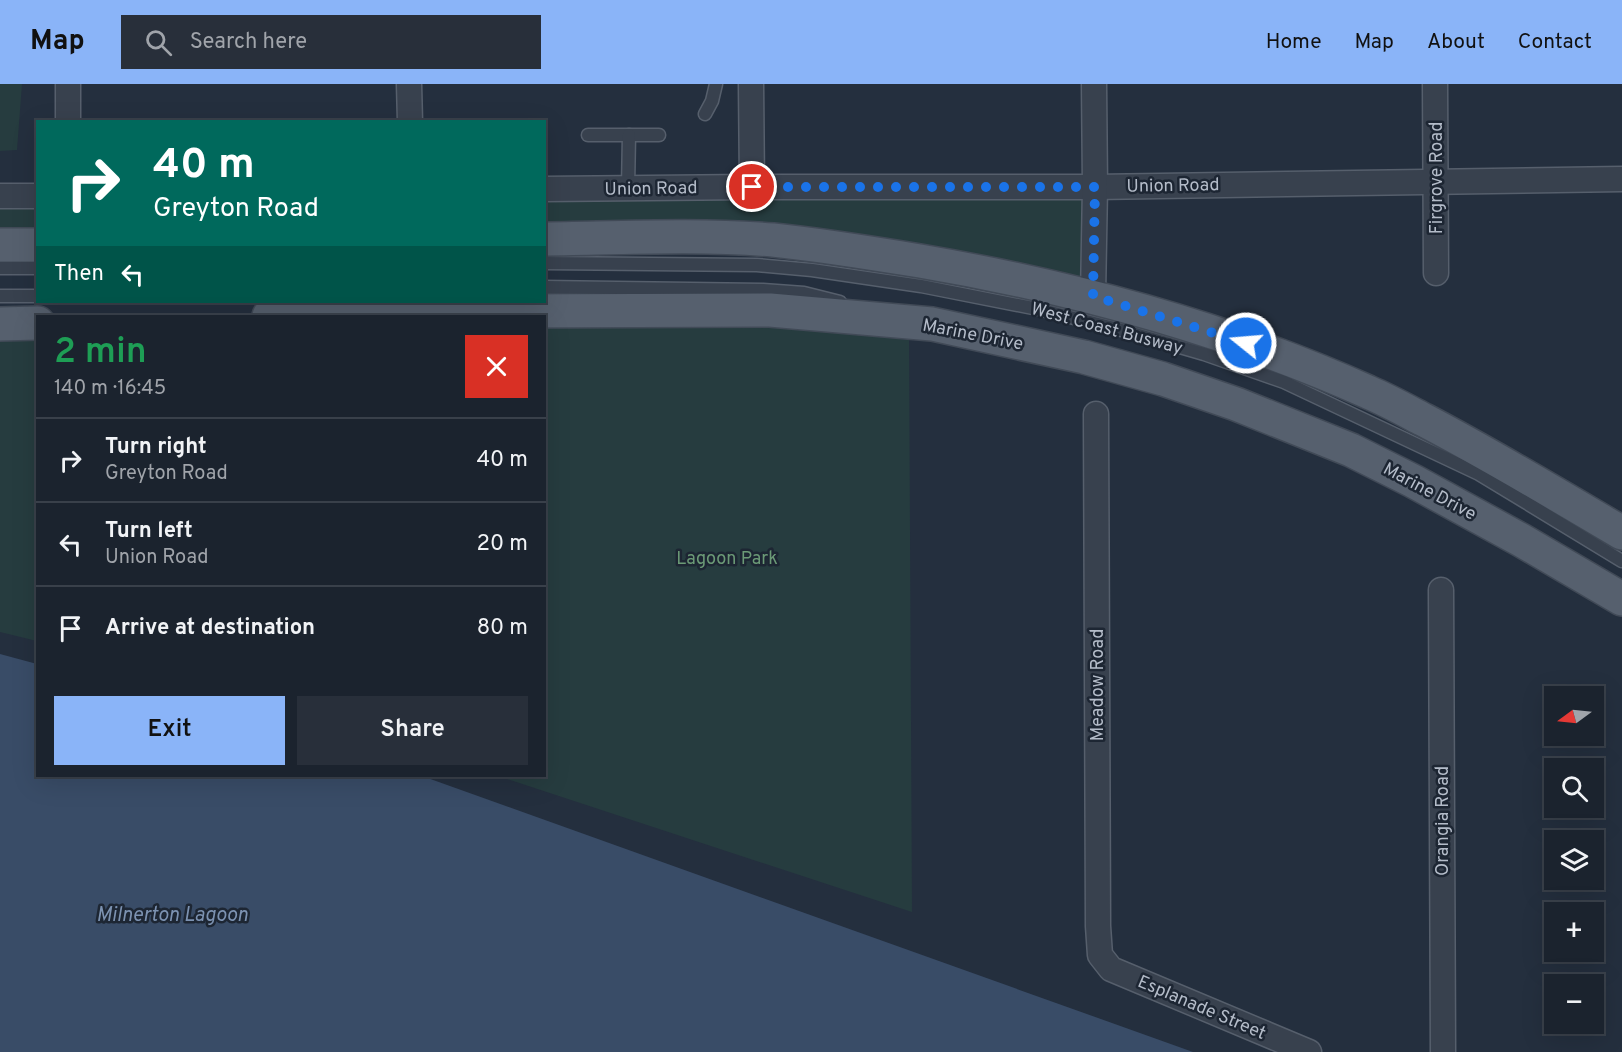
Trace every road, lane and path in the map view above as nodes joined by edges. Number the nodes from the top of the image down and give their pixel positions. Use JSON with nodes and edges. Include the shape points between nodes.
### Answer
{"nodes":[{"id":1,"x":68,"y":84,"type":"edge"},
{"id":2,"x":409,"y":84,"type":"edge"},
{"id":3,"x":716,"y":84,"type":"edge"},
{"id":4,"x":751,"y":84,"type":"edge"},
{"id":5,"x":1094,"y":84,"type":"edge"},
{"id":6,"x":1435,"y":84,"type":"edge"},
{"id":7,"x":705,"y":114,"type":"dead end"},
{"id":8,"x":68,"y":120,"type":"edge"},
{"id":9,"x":410,"y":120,"type":"edge"},
{"id":10,"x":588,"y":135,"type":"dead end"},
{"id":11,"x":629,"y":135,"type":"junction"},
{"id":12,"x":658,"y":135,"type":"dead end"},
{"id":13,"x":1622,"y":178,"type":"edge"},
{"id":14,"x":1436,"y":180,"type":"junction"},
{"id":15,"x":752,"y":187,"type":"junction"},
{"id":16,"x":1095,"y":187,"type":"junction"},
{"id":17,"x":628,"y":188,"type":"junction"},
{"id":18,"x":546,"y":189,"type":"edge"},
{"id":19,"x":0,"y":196,"type":"edge"},
{"id":20,"x":36,"y":196,"type":"edge"},
{"id":21,"x":546,"y":239,"type":"edge"},
{"id":22,"x":0,"y":245,"type":"edge"},
{"id":23,"x":36,"y":245,"type":"edge"},
{"id":24,"x":546,"y":263,"type":"edge"},
{"id":25,"x":0,"y":268,"type":"edge"},
{"id":26,"x":36,"y":268,"type":"edge"},
{"id":27,"x":1436,"y":273,"type":"dead end"},
{"id":28,"x":546,"y":287,"type":"edge"},
{"id":29,"x":0,"y":296,"type":"edge"},
{"id":30,"x":36,"y":296,"type":"edge"},
{"id":31,"x":1093,"y":296,"type":"junction"},
{"id":32,"x":316,"y":315,"type":"edge"},
{"id":33,"x":36,"y":323,"type":"edge"},
{"id":34,"x":0,"y":324,"type":"edge"},
{"id":35,"x":932,"y":324,"type":"junction"},
{"id":36,"x":1096,"y":414,"type":"dead end"},
{"id":37,"x":1622,"y":533,"type":"edge"},
{"id":38,"x":1622,"y":561,"type":"edge"},
{"id":39,"x":1442,"y":590,"type":"dead end"},
{"id":40,"x":1622,"y":599,"type":"edge"},
{"id":41,"x":1100,"y":955,"type":"joint"},
{"id":42,"x":1309,"y":1052,"type":"edge"},
{"id":43,"x":1443,"y":1052,"type":"edge"}],
"edges":[{"from":1,"to":8,"type":"street"},
{"from":2,"to":9,"type":"street"},
{"from":3,"to":7,"type":"lane"},
{"from":4,"to":15,"type":"street"},
{"from":5,"to":16,"type":"street"},
{"from":6,"to":14,"type":"street","name":"Firgrove Road"},
{"from":10,"to":11,"type":"lane"},
{"from":11,"to":12,"type":"lane"},
{"from":11,"to":17,"type":"lane"},
{"from":13,"to":14,"type":"street","name":"Union Road"},
{"from":14,"to":16,"type":"street","name":"Union Road"},
{"from":14,"to":27,"type":"street","name":"Firgrove Road"},
{"from":15,"to":16,"type":"street","name":"Union Road"},
{"from":15,"to":17,"type":"street","name":"Union Road"},
{"from":16,"to":31,"type":"street"},
{"from":17,"to":18,"type":"street","name":"Union Road"},
{"from":19,"to":20,"type":"street"},
{"from":21,"to":31,"type":"main road","via":[[771,240],[856,250]]},
{"from":22,"to":23,"type":"main road"},
{"from":24,"to":38,"type":"lane","name":"West Coast Busway","via":[[757,265],[812,270],[921,286],[1118,329],[1284,382],[1479,474]]},
{"from":25,"to":26,"type":"lane"},
{"from":28,"to":35,"type":"lane","via":[[804,293]]},
{"from":29,"to":30,"type":"lane"},
{"from":31,"to":37,"type":"main road","via":[[1268,350],[1370,392],[1504,463]]},
{"from":32,"to":35,"type":"main road","name":"Marine Drive","via":[[770,310]]},
{"from":33,"to":34,"type":"main road"},
{"from":35,"to":40,"type":"main road","name":"Marine Drive","via":[[1084,357],[1236,404],[1351,450],[1413,480]]},
{"from":36,"to":41,"type":"street","name":"Meadow Road"},
{"from":39,"to":43,"type":"street","name":"Orangia Road"},
{"from":41,"to":42,"type":"street","name":"Esplanade Street","via":[[1111,969]]}]}
